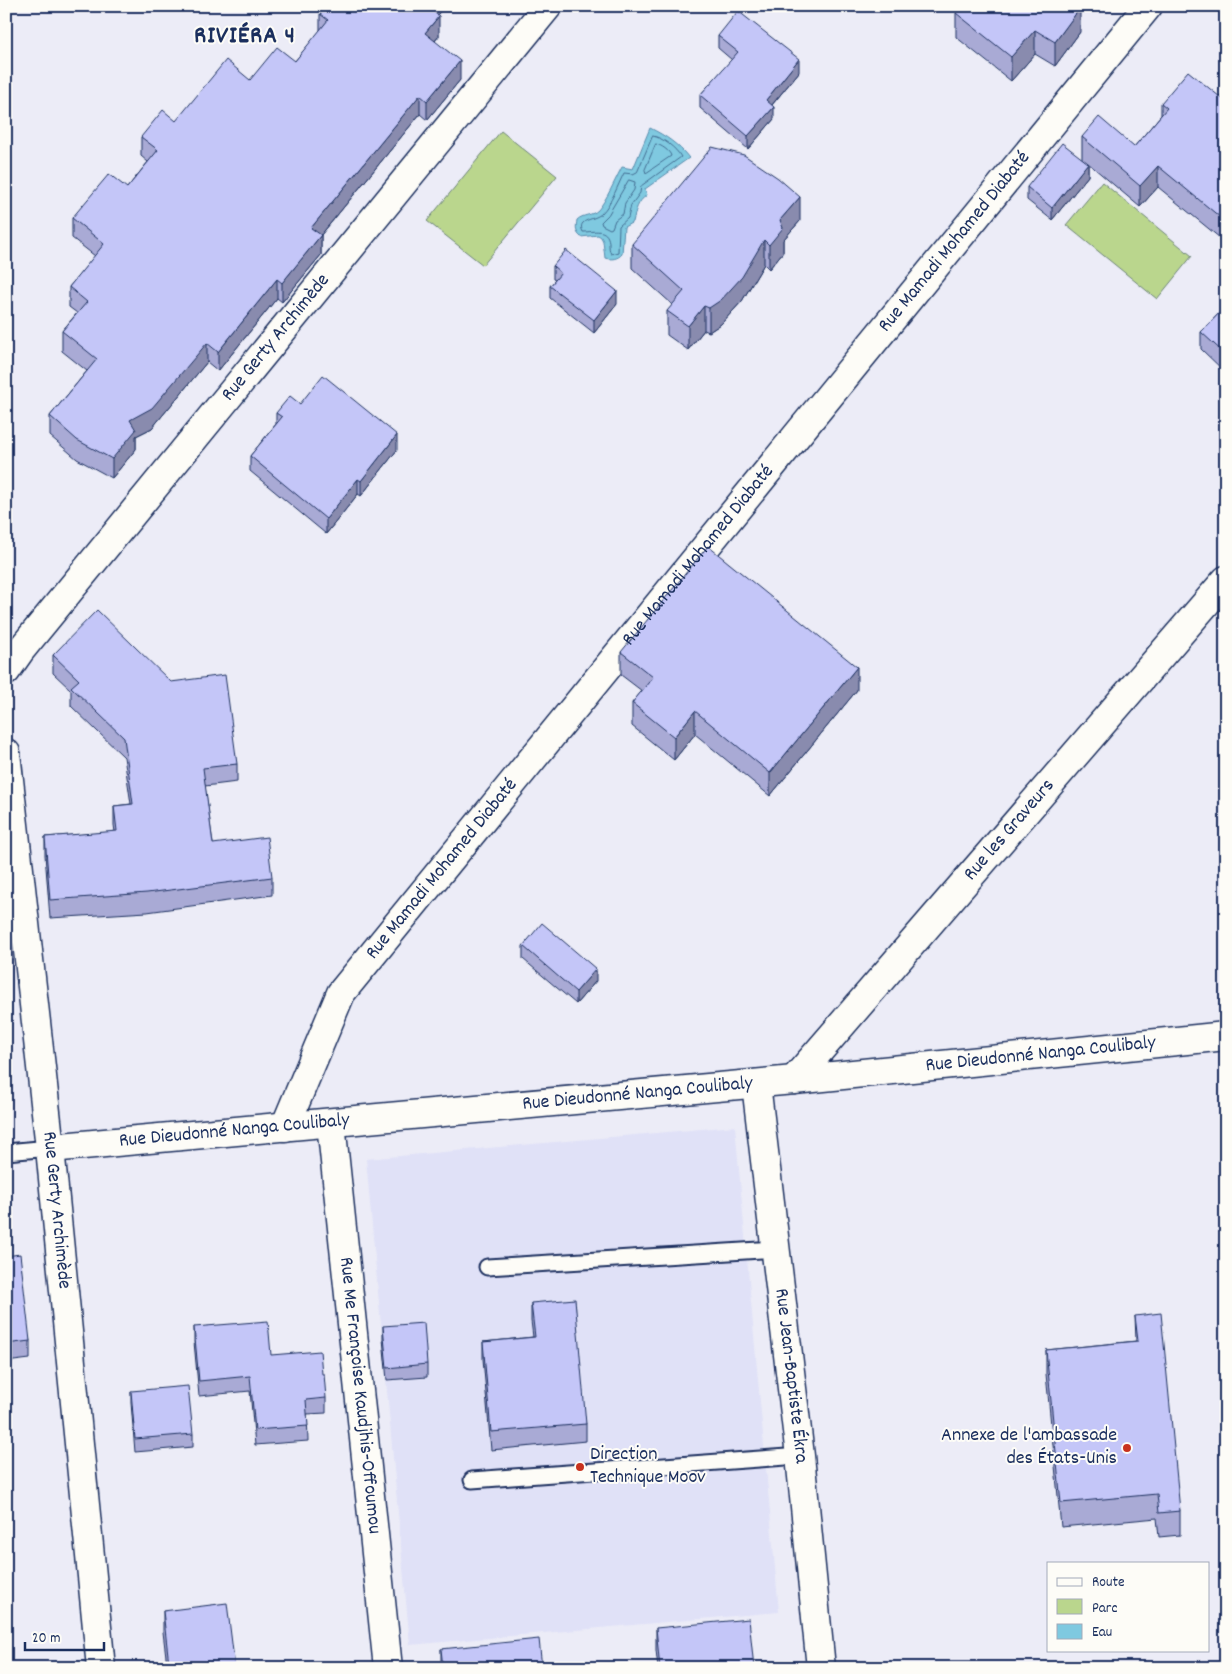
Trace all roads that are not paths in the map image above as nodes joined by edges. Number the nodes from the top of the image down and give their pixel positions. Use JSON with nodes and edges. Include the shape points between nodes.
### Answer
{"nodes":[{"id":1,"x":548,"y":6,"type":"edge"},
{"id":2,"x":1148,"y":6,"type":"edge"},
{"id":3,"x":1226,"y":580,"type":"edge"},
{"id":4,"x":6,"y":672,"type":"edge"},
{"id":5,"x":6,"y":753,"type":"edge"},
{"id":6,"x":1226,"y":1036,"type":"edge"},
{"id":7,"x":794,"y":1080,"type":"junction"},
{"id":8,"x":756,"y":1084,"type":"junction"},
{"id":9,"x":331,"y":1123,"type":"junction"},
{"id":10,"x":284,"y":1127,"type":"junction"},
{"id":11,"x":50,"y":1148,"type":"junction"},
{"id":12,"x":6,"y":1152,"type":"edge"},
{"id":13,"x":776,"y":1249,"type":"junction"},
{"id":14,"x":487,"y":1267,"type":"dead end"},
{"id":15,"x":800,"y":1456,"type":"junction"},
{"id":16,"x":472,"y":1480,"type":"dead end"},
{"id":17,"x":102,"y":1668,"type":"edge"},
{"id":18,"x":388,"y":1668,"type":"edge"},
{"id":19,"x":821,"y":1668,"type":"edge"}],
"edges":[{"from":1,"to":4,"type":"street","name":"Rue Gerty Archimède"},
{"from":2,"to":10,"type":"street","name":"Rue Mamadi Mohamed Diabaté","via":[[341,992]]},
{"from":3,"to":7,"type":"street","name":"Rue les Graveurs"},
{"from":5,"to":11,"type":"street","name":"Rue Gerty Archimède"},
{"from":6,"to":7,"type":"street","name":"Rue Dieudonné Nanga Coulibaly"},
{"from":7,"to":8,"type":"street","name":"Rue Dieudonné Nanga Coulibaly"},
{"from":8,"to":9,"type":"street","name":"Rue Dieudonné Nanga Coulibaly"},
{"from":8,"to":13,"type":"street","name":"Rue Jean-Baptiste Ékra"},
{"from":9,"to":10,"type":"street","name":"Rue Dieudonné Nanga Coulibaly"},
{"from":9,"to":18,"type":"street","name":"Rue Me Françoise Kaudjhis-Offoumou"},
{"from":10,"to":11,"type":"street","name":"Rue Dieudonné Nanga Coulibaly"},
{"from":11,"to":12,"type":"lane"},
{"from":11,"to":17,"type":"street","name":"Rue Gerty Archimède"},
{"from":13,"to":14,"type":"lane"},
{"from":13,"to":15,"type":"street","name":"Rue Jean-Baptiste Ékra"},
{"from":15,"to":16,"type":"lane"},
{"from":15,"to":19,"type":"street","name":"Rue Jean-Baptiste Ékra"}]}
